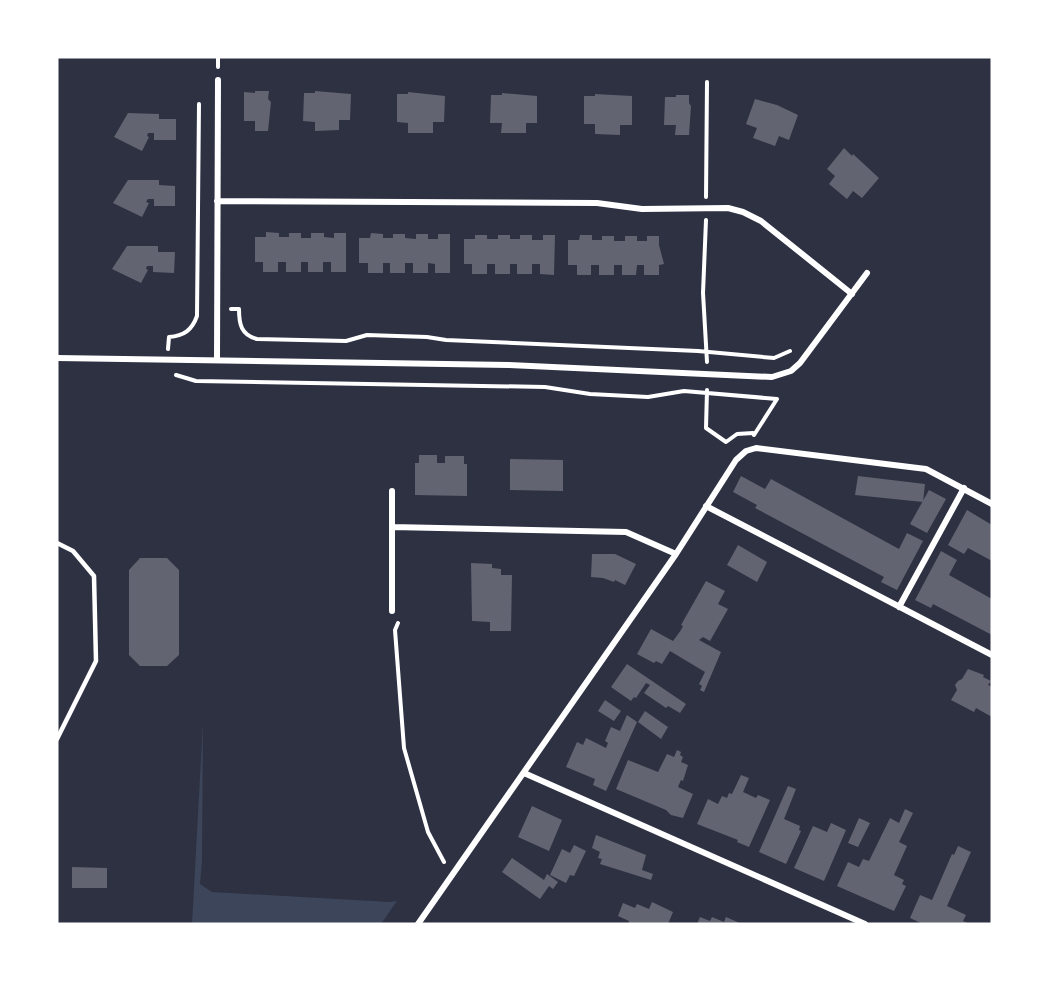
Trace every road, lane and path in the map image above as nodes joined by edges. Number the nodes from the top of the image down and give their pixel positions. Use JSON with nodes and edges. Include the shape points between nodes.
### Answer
{"nodes":[{"id":1,"x":218,"y":80,"type":"dead end"},
{"id":2,"x":707,"y":82,"type":"dead end"},
{"id":3,"x":199,"y":104,"type":"dead end"},
{"id":4,"x":217,"y":201,"type":"junction"},
{"id":5,"x":706,"y":207,"type":"junction"},
{"id":6,"x":867,"y":273,"type":"dead end"},
{"id":7,"x":852,"y":294,"type":"junction"},
{"id":8,"x":197,"y":309,"type":"junction"},
{"id":9,"x":217,"y":309,"type":"junction"},
{"id":10,"x":796,"y":344,"type":"dead end"},
{"id":11,"x":708,"y":352,"type":"junction"},
{"id":12,"x":57,"y":358,"type":"edge"},
{"id":13,"x":168,"y":359,"type":"junction"},
{"id":14,"x":217,"y":360,"type":"junction"},
{"id":15,"x":707,"y":374,"type":"junction"},
{"id":16,"x":707,"y":392,"type":"junction"},
{"id":17,"x":754,"y":433,"type":"junction"},
{"id":18,"x":756,"y":448,"type":"junction"},
{"id":19,"x":964,"y":488,"type":"junction"},
{"id":20,"x":392,"y":491,"type":"dead end"},
{"id":21,"x":992,"y":504,"type":"edge"},
{"id":22,"x":706,"y":506,"type":"junction"},
{"id":23,"x":392,"y":528,"type":"junction"},
{"id":24,"x":57,"y":543,"type":"edge"},
{"id":25,"x":676,"y":554,"type":"junction"},
{"id":26,"x":899,"y":607,"type":"junction"},
{"id":27,"x":392,"y":611,"type":"joint"},
{"id":28,"x":992,"y":655,"type":"edge"},
{"id":29,"x":57,"y":739,"type":"edge"},
{"id":30,"x":525,"y":773,"type":"junction"},
{"id":31,"x":452,"y":876,"type":"junction"},
{"id":32,"x":418,"y":924,"type":"edge"},
{"id":33,"x":865,"y":924,"type":"edge"}],
"edges":[{"from":1,"to":4,"type":"street"},
{"from":2,"to":5,"type":"path"},
{"from":3,"to":8,"type":"path"},
{"from":4,"to":5,"type":"street"},
{"from":4,"to":9,"type":"street"},
{"from":5,"to":7,"type":"street","via":[[728,208],[761,221]]},
{"from":5,"to":11,"type":"path","via":[[703,293]]},
{"from":6,"to":7,"type":"street"},
{"from":7,"to":15,"type":"street","via":[[791,371],[771,377]]},
{"from":8,"to":9,"type":"path"},
{"from":8,"to":13,"type":"path","via":[[190,329],[169,337]]},
{"from":9,"to":11,"type":"path","via":[[239,309],[243,331],[257,339],[346,340],[367,335]]},
{"from":9,"to":14,"type":"street"},
{"from":10,"to":11,"type":"path","via":[[774,358]]},
{"from":11,"to":15,"type":"path"},
{"from":12,"to":13,"type":"street"},
{"from":13,"to":14,"type":"street"},
{"from":13,"to":16,"type":"path","via":[[168,374],[196,381],[545,387],[648,397]]},
{"from":14,"to":15,"type":"street","via":[[509,365]]},
{"from":15,"to":16,"type":"path"},
{"from":16,"to":17,"type":"path","via":[[706,428],[726,441],[736,434]]},
{"from":16,"to":17,"type":"path","via":[[777,399]]},
{"from":17,"to":18,"type":"path"},
{"from":18,"to":19,"type":"street","via":[[926,469]]},
{"from":18,"to":22,"type":"street","via":[[736,459]]},
{"from":19,"to":21,"type":"street"},
{"from":19,"to":26,"type":"street"},
{"from":20,"to":23,"type":"street"},
{"from":22,"to":25,"type":"street"},
{"from":22,"to":26,"type":"street"},
{"from":23,"to":25,"type":"street","via":[[626,531]]},
{"from":23,"to":27,"type":"street"},
{"from":24,"to":29,"type":"lane","via":[[73,551],[94,576],[96,661]]},
{"from":25,"to":30,"type":"street"},
{"from":26,"to":28,"type":"street"},
{"from":27,"to":31,"type":"path","via":[[399,621],[395,630],[404,748],[428,832]]},
{"from":30,"to":31,"type":"street"},
{"from":30,"to":33,"type":"street"},
{"from":31,"to":32,"type":"street"}]}
